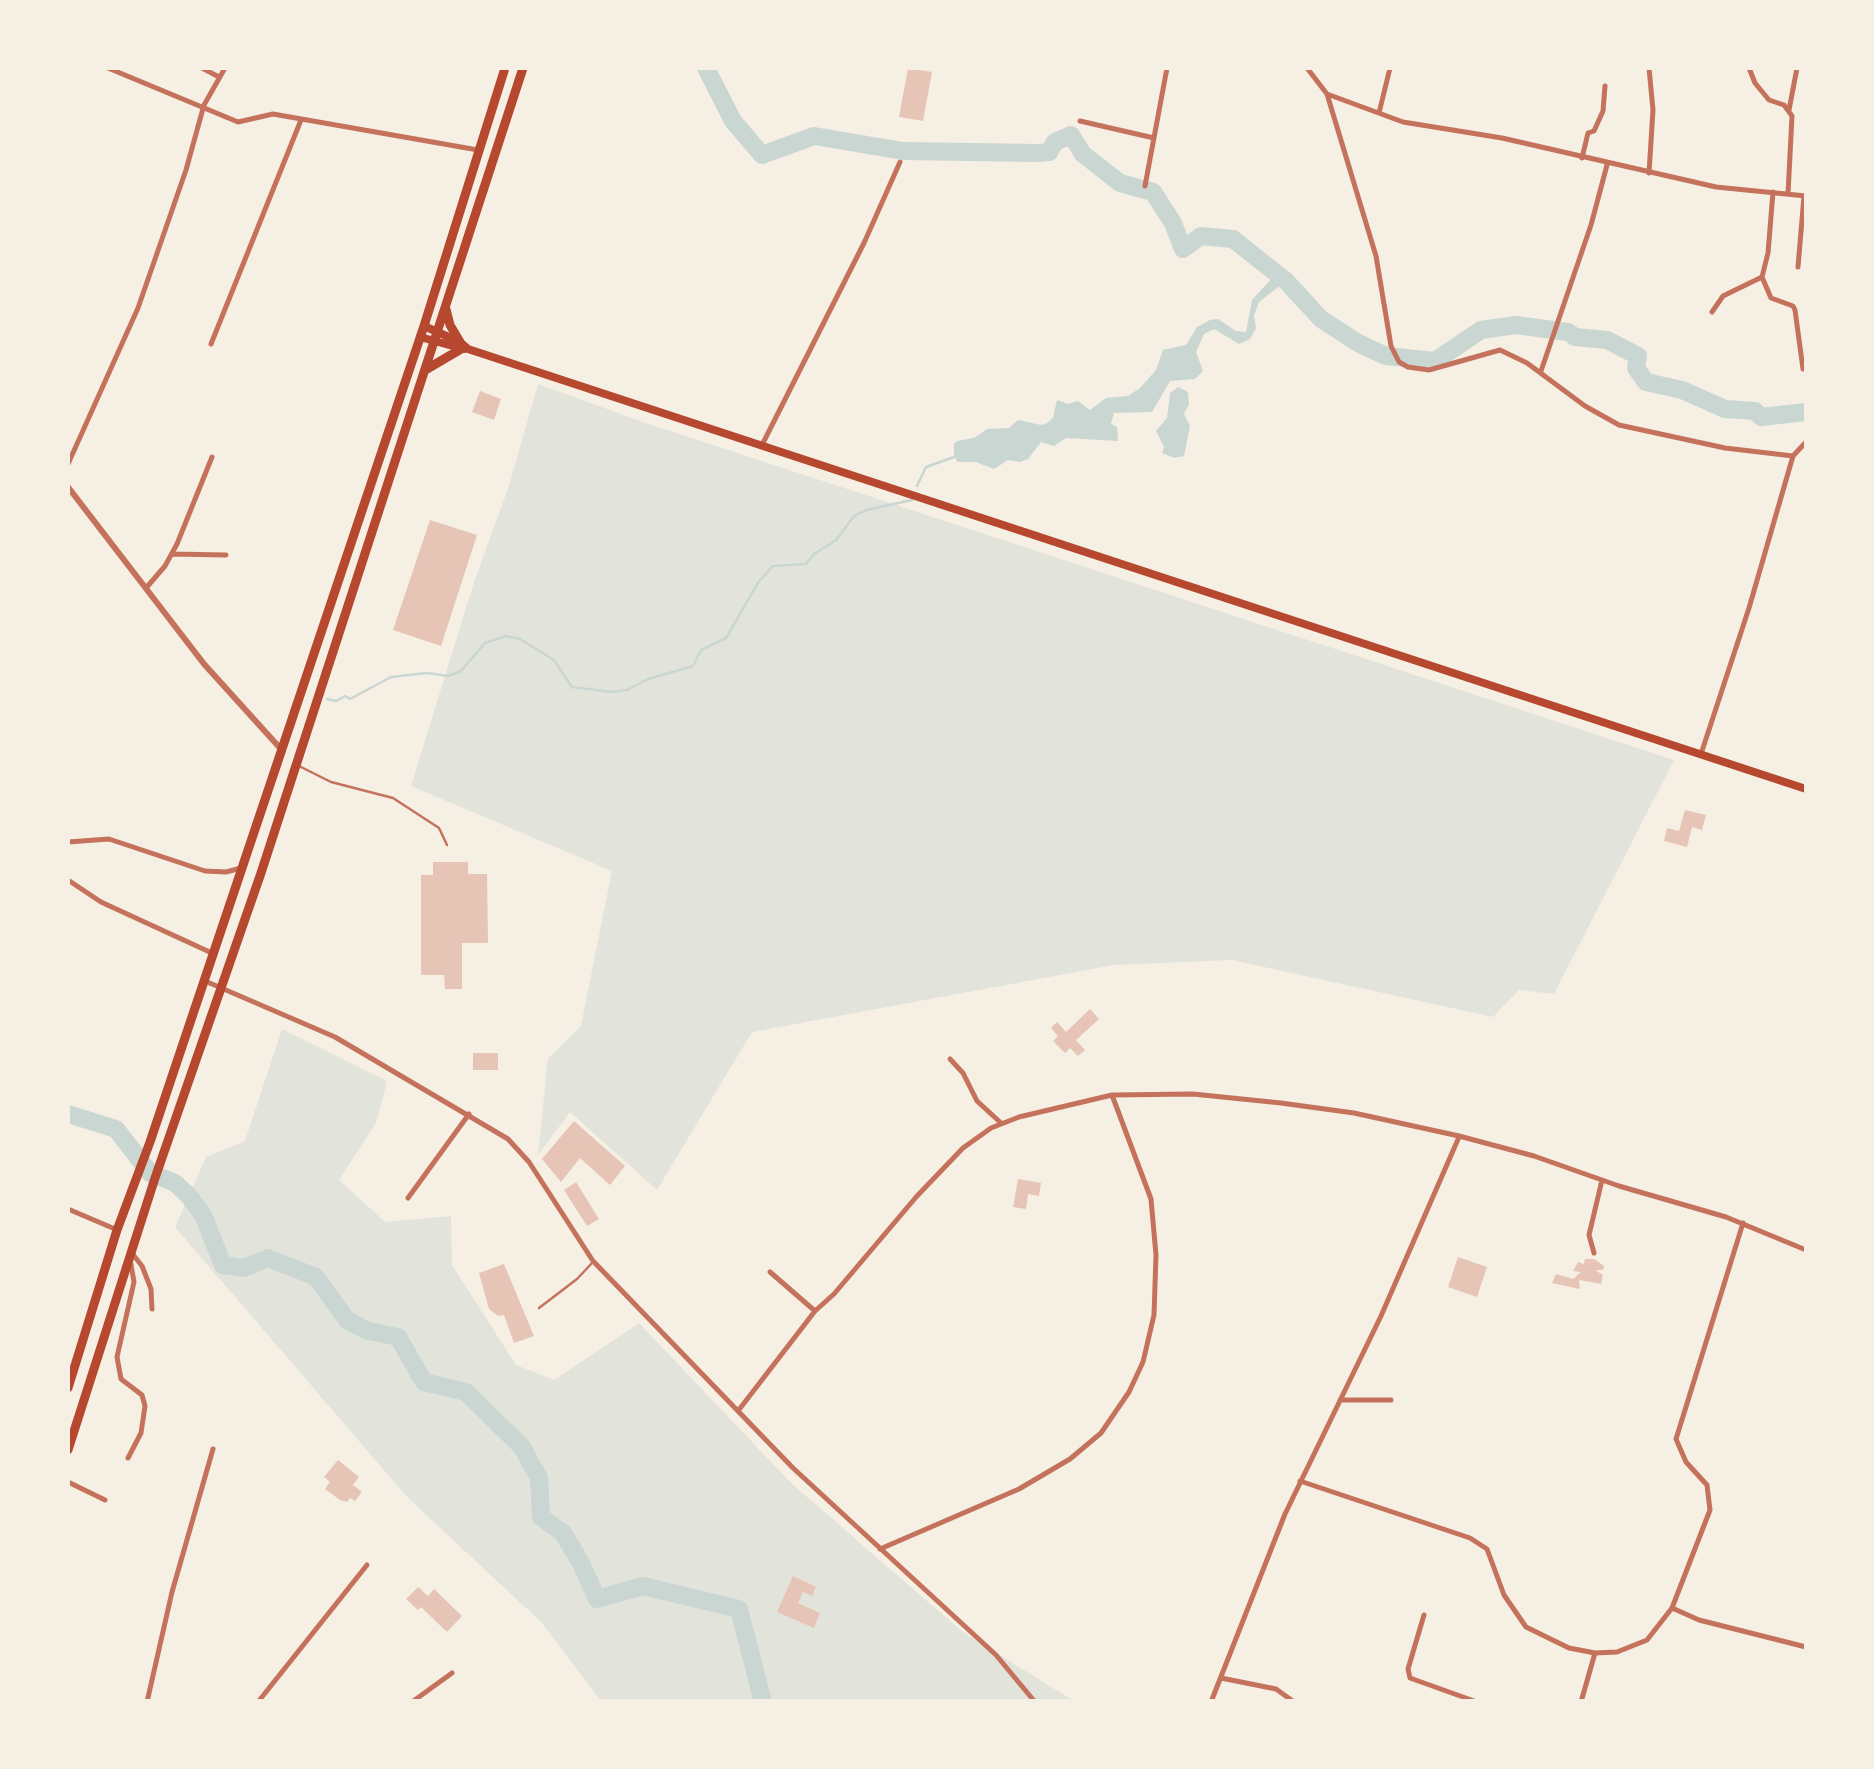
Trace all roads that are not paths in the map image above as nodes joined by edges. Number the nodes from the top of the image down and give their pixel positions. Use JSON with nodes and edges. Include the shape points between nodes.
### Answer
{"nodes":[{"id":1,"x":108,"y":68,"type":"edge"},
{"id":2,"x":202,"y":68,"type":"edge"},
{"id":3,"x":225,"y":68,"type":"edge"},
{"id":4,"x":505,"y":68,"type":"edge"},
{"id":5,"x":523,"y":68,"type":"edge"},
{"id":6,"x":1167,"y":68,"type":"edge"},
{"id":7,"x":1307,"y":68,"type":"edge"},
{"id":8,"x":1390,"y":68,"type":"edge"},
{"id":9,"x":1650,"y":68,"type":"edge"},
{"id":10,"x":1749,"y":68,"type":"edge"},
{"id":11,"x":1797,"y":68,"type":"edge"},
{"id":12,"x":220,"y":77,"type":"junction"},
{"id":13,"x":1605,"y":86,"type":"dead end"},
{"id":14,"x":1327,"y":94,"type":"junction"},
{"id":15,"x":204,"y":105,"type":"junction"},
{"id":16,"x":1790,"y":110,"type":"junction"},
{"id":17,"x":1379,"y":114,"type":"junction"},
{"id":18,"x":302,"y":118,"type":"junction"},
{"id":19,"x":1080,"y":121,"type":"dead end"},
{"id":20,"x":1154,"y":138,"type":"junction"},
{"id":21,"x":478,"y":150,"type":"junction"},
{"id":22,"x":1582,"y":158,"type":"junction"},
{"id":23,"x":900,"y":162,"type":"dead end"},
{"id":24,"x":1607,"y":164,"type":"junction"},
{"id":25,"x":1648,"y":173,"type":"junction"},
{"id":26,"x":1144,"y":186,"type":"dead end"},
{"id":27,"x":1773,"y":192,"type":"junction"},
{"id":28,"x":1788,"y":194,"type":"junction"},
{"id":29,"x":1805,"y":196,"type":"edge"},
{"id":30,"x":1798,"y":267,"type":"dead end"},
{"id":31,"x":1762,"y":277,"type":"junction"},
{"id":32,"x":438,"y":279,"type":"junction"},
{"id":33,"x":452,"y":286,"type":"junction"},
{"id":34,"x":446,"y":306,"type":"junction"},
{"id":35,"x":1712,"y":312,"type":"dead end"},
{"id":36,"x":424,"y":326,"type":"junction"},
{"id":37,"x":420,"y":337,"type":"junction"},
{"id":38,"x":435,"y":337,"type":"junction"},
{"id":39,"x":212,"y":344,"type":"dead end"},
{"id":40,"x":463,"y":347,"type":"junction"},
{"id":41,"x":1802,"y":369,"type":"dead end"},
{"id":42,"x":425,"y":370,"type":"junction"},
{"id":43,"x":1541,"y":372,"type":"junction"},
{"id":44,"x":1806,"y":442,"type":"edge"},
{"id":45,"x":762,"y":443,"type":"junction"},
{"id":46,"x":1793,"y":456,"type":"junction"},
{"id":47,"x":212,"y":457,"type":"dead end"},
{"id":48,"x":68,"y":464,"type":"edge"},
{"id":49,"x":68,"y":487,"type":"edge"},
{"id":50,"x":172,"y":554,"type":"junction"},
{"id":51,"x":226,"y":555,"type":"dead end"},
{"id":52,"x":146,"y":588,"type":"junction"},
{"id":53,"x":280,"y":748,"type":"junction"},
{"id":54,"x":1700,"y":756,"type":"junction"},
{"id":55,"x":295,"y":764,"type":"junction"},
{"id":56,"x":1806,"y":789,"type":"edge"},
{"id":57,"x":68,"y":842,"type":"edge"},
{"id":58,"x":446,"y":845,"type":"dead end"},
{"id":59,"x":240,"y":868,"type":"junction"},
{"id":60,"x":68,"y":880,"type":"edge"},
{"id":61,"x":214,"y":954,"type":"junction"},
{"id":62,"x":205,"y":980,"type":"junction"},
{"id":63,"x":221,"y":988,"type":"junction"},
{"id":64,"x":950,"y":1058,"type":"dead end"},
{"id":65,"x":1112,"y":1095,"type":"junction"},
{"id":66,"x":468,"y":1114,"type":"junction"},
{"id":67,"x":1001,"y":1124,"type":"junction"},
{"id":68,"x":1459,"y":1136,"type":"junction"},
{"id":69,"x":1602,"y":1180,"type":"junction"},
{"id":70,"x":408,"y":1198,"type":"dead end"},
{"id":71,"x":68,"y":1208,"type":"edge"},
{"id":72,"x":1743,"y":1223,"type":"junction"},
{"id":73,"x":117,"y":1230,"type":"junction"},
{"id":74,"x":1806,"y":1250,"type":"edge"},
{"id":75,"x":1594,"y":1253,"type":"dead end"},
{"id":76,"x":130,"y":1255,"type":"junction"},
{"id":77,"x":593,"y":1262,"type":"junction"},
{"id":78,"x":770,"y":1272,"type":"dead end"},
{"id":79,"x":539,"y":1308,"type":"dead end"},
{"id":80,"x":152,"y":1309,"type":"dead end"},
{"id":81,"x":815,"y":1311,"type":"junction"},
{"id":82,"x":68,"y":1388,"type":"edge"},
{"id":83,"x":1340,"y":1400,"type":"junction"},
{"id":84,"x":1391,"y":1400,"type":"dead end"},
{"id":85,"x":738,"y":1410,"type":"junction"},
{"id":86,"x":212,"y":1449,"type":"dead end"},
{"id":87,"x":68,"y":1450,"type":"edge"},
{"id":88,"x":128,"y":1458,"type":"dead end"},
{"id":89,"x":1300,"y":1481,"type":"junction"},
{"id":90,"x":68,"y":1482,"type":"edge"},
{"id":91,"x":104,"y":1500,"type":"dead end"},
{"id":92,"x":880,"y":1548,"type":"junction"},
{"id":93,"x":367,"y":1565,"type":"dead end"},
{"id":94,"x":1672,"y":1608,"type":"junction"},
{"id":95,"x":1424,"y":1615,"type":"dead end"},
{"id":96,"x":1806,"y":1646,"type":"edge"},
{"id":97,"x":1595,"y":1652,"type":"junction"},
{"id":98,"x":452,"y":1673,"type":"dead end"},
{"id":99,"x":1221,"y":1678,"type":"junction"},
{"id":100,"x":147,"y":1702,"type":"edge"},
{"id":101,"x":258,"y":1702,"type":"edge"},
{"id":102,"x":412,"y":1702,"type":"edge"},
{"id":103,"x":1035,"y":1702,"type":"edge"},
{"id":104,"x":1211,"y":1702,"type":"edge"},
{"id":105,"x":1294,"y":1702,"type":"edge"},
{"id":106,"x":1477,"y":1702,"type":"edge"},
{"id":107,"x":1581,"y":1702,"type":"edge"}],
"edges":[{"from":1,"to":15,"type":"street"},
{"from":2,"to":12,"type":"street"},
{"from":3,"to":12,"type":"street"},
{"from":4,"to":21,"type":"highway"},
{"from":5,"to":33,"type":"highway"},
{"from":6,"to":20,"type":"street"},
{"from":7,"to":14,"type":"street"},
{"from":8,"to":17,"type":"street"},
{"from":9,"to":25,"type":"street"},
{"from":10,"to":16,"type":"street","via":[[1768,100]]},
{"from":11,"to":16,"type":"street"},
{"from":12,"to":15,"type":"street"},
{"from":13,"to":22,"type":"street","via":[[1603,110]]},
{"from":14,"to":17,"type":"street"},
{"from":14,"to":43,"type":"street","via":[[1376,256],[1399,362],[1430,370],[1500,350]]},
{"from":15,"to":18,"type":"street","via":[[238,122],[273,114]]},
{"from":15,"to":48,"type":"street","via":[[158,253]]},
{"from":16,"to":28,"type":"street"},
{"from":17,"to":22,"type":"street"},
{"from":18,"to":21,"type":"street"},
{"from":18,"to":39,"type":"street"},
{"from":19,"to":20,"type":"street"},
{"from":20,"to":26,"type":"street"},
{"from":21,"to":32,"type":"highway"},
{"from":22,"to":24,"type":"street"},
{"from":23,"to":45,"type":"street"},
{"from":24,"to":25,"type":"street"},
{"from":24,"to":43,"type":"street"},
{"from":25,"to":27,"type":"street"},
{"from":27,"to":28,"type":"street"},
{"from":27,"to":31,"type":"street"},
{"from":28,"to":29,"type":"street"},
{"from":29,"to":30,"type":"street"},
{"from":31,"to":35,"type":"street","via":[[1723,296]]},
{"from":31,"to":41,"type":"street","via":[[1771,298],[1795,310]]},
{"from":32,"to":33,"type":"highway"},
{"from":32,"to":36,"type":"highway"},
{"from":33,"to":34,"type":"highway"},
{"from":34,"to":38,"type":"highway"},
{"from":34,"to":40,"type":"highway"},
{"from":36,"to":37,"type":"highway"},
{"from":36,"to":38,"type":"main road"},
{"from":37,"to":38,"type":"main road"},
{"from":37,"to":53,"type":"highway"},
{"from":38,"to":40,"type":"main road"},
{"from":38,"to":42,"type":"highway"},
{"from":40,"to":42,"type":"highway"},
{"from":40,"to":45,"type":"main road"},
{"from":42,"to":55,"type":"highway"},
{"from":43,"to":46,"type":"street","via":[[1619,425]]},
{"from":44,"to":46,"type":"street"},
{"from":45,"to":54,"type":"main road"},
{"from":46,"to":54,"type":"street"},
{"from":47,"to":50,"type":"street"},
{"from":49,"to":52,"type":"street"},
{"from":50,"to":51,"type":"street"},
{"from":50,"to":52,"type":"street"},
{"from":52,"to":53,"type":"street"},
{"from":53,"to":59,"type":"highway"},
{"from":54,"to":56,"type":"main road"},
{"from":55,"to":58,"type":"lane","via":[[331,782],[394,798],[439,828]]},
{"from":55,"to":63,"type":"highway"},
{"from":57,"to":59,"type":"street","via":[[109,840],[205,871]]},
{"from":59,"to":61,"type":"highway"},
{"from":60,"to":61,"type":"street"},
{"from":61,"to":62,"type":"highway"},
{"from":62,"to":63,"type":"street"},
{"from":62,"to":73,"type":"highway"},
{"from":63,"to":66,"type":"street","via":[[312,1026]]},
{"from":63,"to":76,"type":"highway"},
{"from":64,"to":67,"type":"street"},
{"from":65,"to":67,"type":"street"},
{"from":65,"to":68,"type":"street","via":[[1281,1103]]},
{"from":65,"to":92,"type":"street","via":[[1151,1198],[1156,1255],[1154,1315],[1130,1392],[1101,1433],[1070,1459],[1019,1489]]},
{"from":66,"to":70,"type":"street"},
{"from":66,"to":77,"type":"street","via":[[530,1162]]},
{"from":67,"to":81,"type":"street","via":[[946,1164]]},
{"from":68,"to":69,"type":"street"},
{"from":68,"to":83,"type":"street"},
{"from":69,"to":72,"type":"street"},
{"from":69,"to":75,"type":"street","via":[[1589,1235]]},
{"from":71,"to":73,"type":"street"},
{"from":72,"to":74,"type":"street"},
{"from":72,"to":94,"type":"street","via":[[1676,1439],[1711,1498]]},
{"from":73,"to":82,"type":"highway"},
{"from":76,"to":80,"type":"street","via":[[151,1288]]},
{"from":76,"to":87,"type":"highway"},
{"from":76,"to":88,"type":"street","via":[[134,1282],[116,1357],[122,1379],[145,1406]]},
{"from":77,"to":79,"type":"lane"},
{"from":77,"to":85,"type":"street"},
{"from":78,"to":81,"type":"street"},
{"from":81,"to":85,"type":"street"},
{"from":83,"to":84,"type":"street"},
{"from":83,"to":89,"type":"street"},
{"from":85,"to":92,"type":"street"},
{"from":86,"to":100,"type":"street"},
{"from":89,"to":97,"type":"street","via":[[1470,1538],[1487,1550],[1504,1596],[1526,1627],[1569,1648]]},
{"from":89,"to":99,"type":"street"},
{"from":90,"to":91,"type":"street"},
{"from":92,"to":103,"type":"street","via":[[996,1656]]},
{"from":93,"to":101,"type":"street"},
{"from":94,"to":96,"type":"street"},
{"from":94,"to":97,"type":"street","via":[[1647,1640]]},
{"from":95,"to":106,"type":"street","via":[[1410,1678]]},
{"from":97,"to":107,"type":"street"},
{"from":98,"to":102,"type":"street"},
{"from":99,"to":104,"type":"street"},
{"from":99,"to":105,"type":"street","via":[[1276,1689]]}]}
